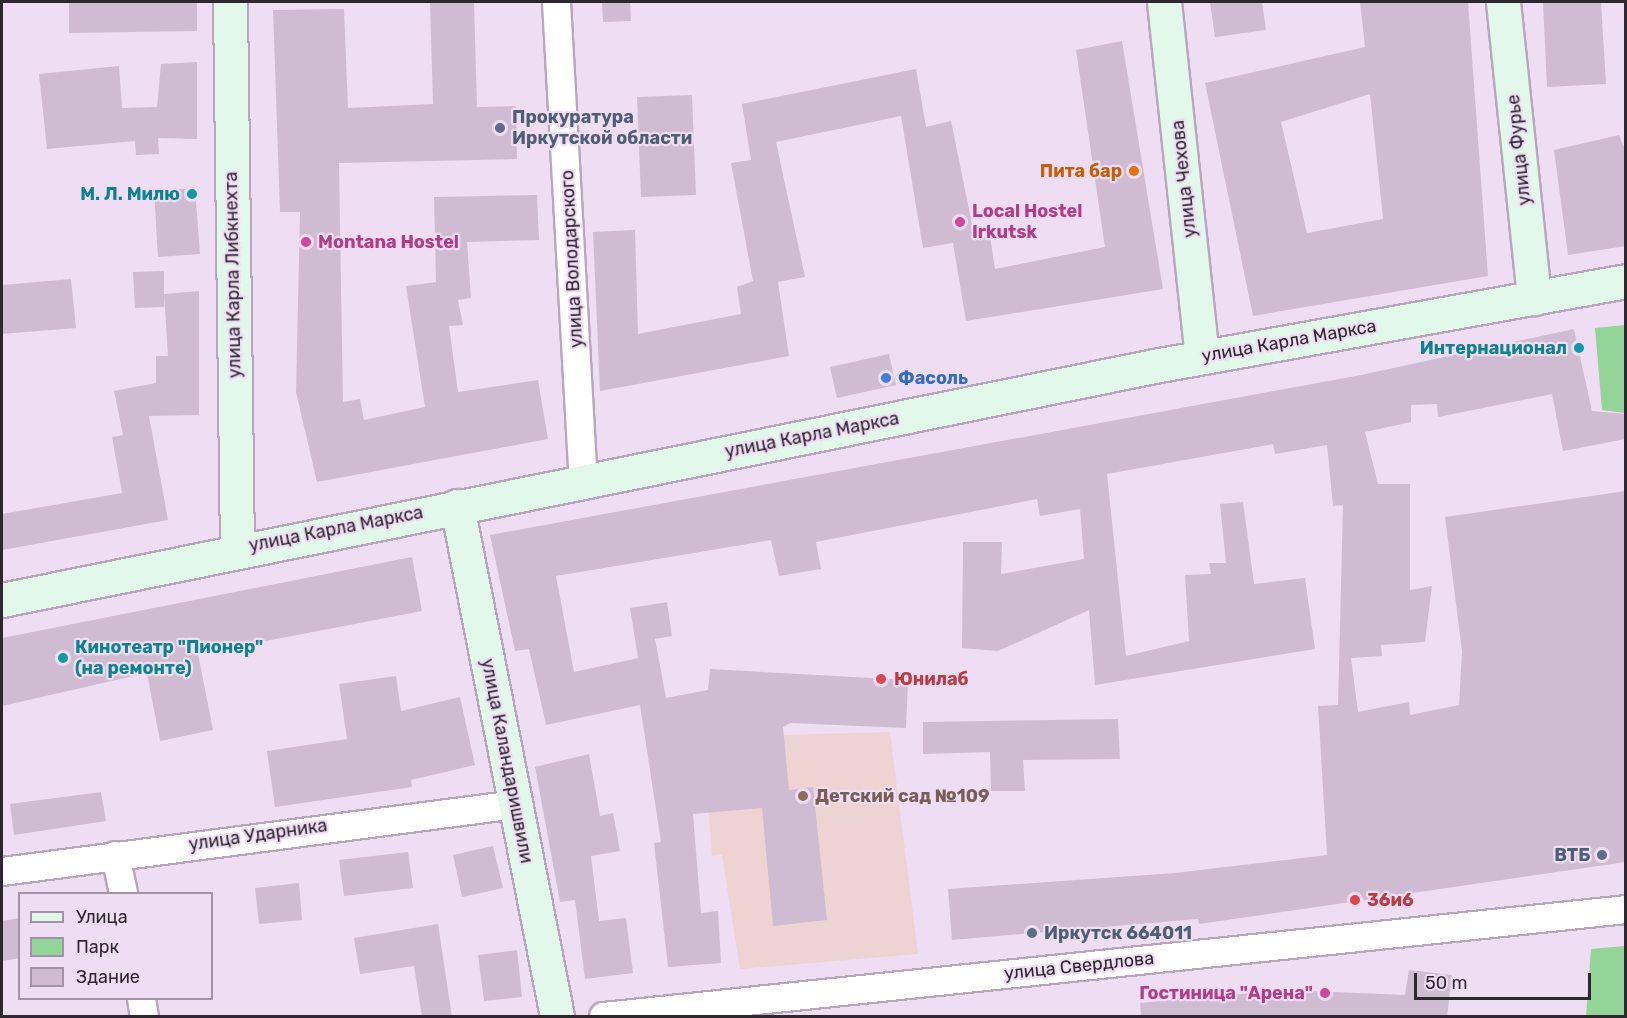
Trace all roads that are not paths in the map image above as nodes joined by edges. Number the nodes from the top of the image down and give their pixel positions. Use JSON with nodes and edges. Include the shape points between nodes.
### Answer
{"nodes":[{"id":1,"x":230,"y":2,"type":"edge"},
{"id":2,"x":556,"y":2,"type":"edge"},
{"id":3,"x":1164,"y":2,"type":"edge"},
{"id":4,"x":1503,"y":2,"type":"edge"},
{"id":5,"x":1626,"y":281,"type":"edge"},
{"id":6,"x":1534,"y":298,"type":"junction"},
{"id":7,"x":1202,"y":357,"type":"junction"},
{"id":8,"x":583,"y":480,"type":"junction"},
{"id":9,"x":457,"y":506,"type":"junction"},
{"id":10,"x":237,"y":548,"type":"junction"},
{"id":11,"x":2,"y":600,"type":"edge"},
{"id":12,"x":516,"y":804,"type":"junction"},
{"id":13,"x":115,"y":855,"type":"junction"},
{"id":14,"x":2,"y":871,"type":"edge"},
{"id":15,"x":123,"y":892,"type":"edge"},
{"id":16,"x":1626,"y":909,"type":"edge"},
{"id":17,"x":141,"y":1000,"type":"edge"},
{"id":18,"x":144,"y":1017,"type":"edge"},
{"id":19,"x":557,"y":1017,"type":"edge"},
{"id":20,"x":603,"y":1017,"type":"edge"}],
"edges":[{"from":1,"to":10,"type":"street","name":"улица Карла Либкнехта"},
{"from":2,"to":8,"type":"street","name":"улица Володарского"},
{"from":3,"to":7,"type":"street","name":"улица Чехова"},
{"from":4,"to":6,"type":"street","name":"улица Фурье"},
{"from":5,"to":6,"type":"street","name":"улица Карла Маркса"},
{"from":6,"to":7,"type":"street","name":"улица Карла Маркса"},
{"from":7,"to":8,"type":"street","name":"улица Карла Маркса"},
{"from":8,"to":9,"type":"street","name":"улица Карла Маркса"},
{"from":9,"to":10,"type":"street","name":"улица Карла Маркса"},
{"from":9,"to":12,"type":"street","name":"улица Каландаришвили"},
{"from":10,"to":11,"type":"street","name":"улица Карла Маркса"},
{"from":12,"to":13,"type":"street","name":"улица Ударника"},
{"from":12,"to":19,"type":"street","name":"улица Каландаришвили"},
{"from":13,"to":14,"type":"street","name":"улица Ударника"},
{"from":13,"to":15,"type":"street"},
{"from":16,"to":20,"type":"street","name":"улица Свердлова"},
{"from":17,"to":18,"type":"street"}]}
